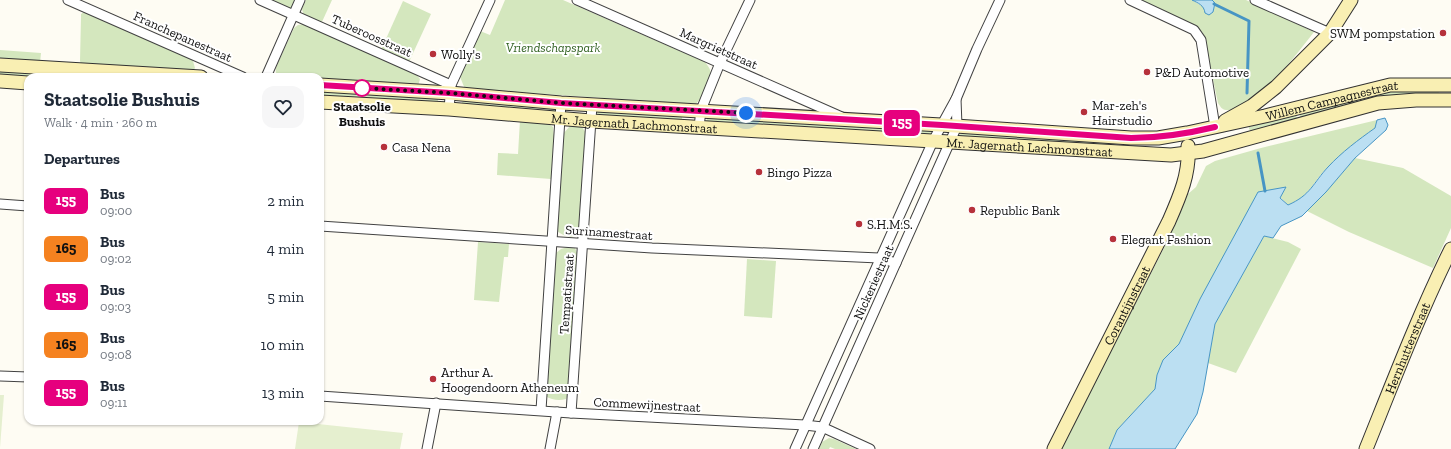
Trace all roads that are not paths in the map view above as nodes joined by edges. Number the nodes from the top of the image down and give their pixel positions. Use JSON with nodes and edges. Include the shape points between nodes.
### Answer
{"nodes":[{"id":1,"x":68,"y":0,"type":"edge"},
{"id":2,"x":260,"y":0,"type":"edge"},
{"id":3,"x":300,"y":0,"type":"edge"},
{"id":4,"x":490,"y":0,"type":"edge"},
{"id":5,"x":576,"y":0,"type":"edge"},
{"id":6,"x":750,"y":0,"type":"edge"},
{"id":7,"x":1000,"y":0,"type":"edge"},
{"id":8,"x":1130,"y":0,"type":"edge"},
{"id":9,"x":1255,"y":0,"type":"edge"},
{"id":10,"x":1351,"y":0,"type":"edge"},
{"id":11,"x":294,"y":15,"type":"junction"},
{"id":12,"x":1330,"y":33,"type":"junction"},
{"id":13,"x":720,"y":63,"type":"junction"},
{"id":14,"x":0,"y":65,"type":"edge"},
{"id":15,"x":48,"y":72,"type":"edge"},
{"id":16,"x":79,"y":73,"type":"edge"},
{"id":17,"x":234,"y":73,"type":"edge"},
{"id":18,"x":268,"y":73,"type":"edge"},
{"id":19,"x":0,"y":81,"type":"edge"},
{"id":20,"x":24,"y":83,"type":"edge"},
{"id":21,"x":324,"y":85,"type":"edge"},
{"id":22,"x":1451,"y":85,"type":"edge"},
{"id":23,"x":451,"y":89,"type":"junction"},
{"id":24,"x":956,"y":99,"type":"junction"},
{"id":25,"x":1451,"y":100,"type":"edge"},
{"id":26,"x":324,"y":102,"type":"edge"},
{"id":27,"x":561,"y":103,"type":"junction"},
{"id":28,"x":592,"y":105,"type":"junction"},
{"id":29,"x":449,"y":109,"type":"junction"},
{"id":30,"x":701,"y":110,"type":"junction"},
{"id":31,"x":560,"y":119,"type":"junction"},
{"id":32,"x":591,"y":121,"type":"junction"},
{"id":33,"x":850,"y":121,"type":"junction"},
{"id":34,"x":942,"y":125,"type":"junction"},
{"id":35,"x":958,"y":126,"type":"junction"},
{"id":36,"x":699,"y":127,"type":"junction"},
{"id":37,"x":1215,"y":127,"type":"junction"},
{"id":38,"x":1187,"y":133,"type":"junction"},
{"id":39,"x":932,"y":141,"type":"junction"},
{"id":40,"x":950,"y":142,"type":"junction"},
{"id":41,"x":1203,"y":151,"type":"junction"},
{"id":42,"x":1188,"y":153,"type":"junction"},
{"id":43,"x":1171,"y":154,"type":"junction"},
{"id":44,"x":1186,"y":178,"type":"junction"},
{"id":45,"x":0,"y":204,"type":"edge"},
{"id":46,"x":24,"y":206,"type":"edge"},
{"id":47,"x":324,"y":226,"type":"edge"},
{"id":48,"x":552,"y":241,"type":"junction"},
{"id":49,"x":583,"y":243,"type":"junction"},
{"id":50,"x":1451,"y":249,"type":"edge"},
{"id":51,"x":879,"y":258,"type":"junction"},
{"id":52,"x":896,"y":263,"type":"junction"},
{"id":53,"x":0,"y":376,"type":"edge"},
{"id":54,"x":24,"y":377,"type":"edge"},
{"id":55,"x":324,"y":396,"type":"edge"},
{"id":56,"x":436,"y":403,"type":"junction"},
{"id":57,"x":541,"y":410,"type":"junction"},
{"id":58,"x":557,"y":412,"type":"junction"},
{"id":59,"x":571,"y":413,"type":"junction"},
{"id":60,"x":805,"y":425,"type":"junction"},
{"id":61,"x":822,"y":427,"type":"junction"},
{"id":62,"x":427,"y":449,"type":"edge"},
{"id":63,"x":550,"y":449,"type":"edge"},
{"id":64,"x":795,"y":449,"type":"edge"},
{"id":65,"x":813,"y":449,"type":"edge"},
{"id":66,"x":870,"y":449,"type":"edge"},
{"id":67,"x":1054,"y":449,"type":"edge"},
{"id":68,"x":1366,"y":449,"type":"edge"}],
"edges":[{"from":1,"to":17,"type":"street","name":"Franchepanestraat"},
{"from":2,"to":11,"type":"street","name":"Tuberoosstraat"},
{"from":3,"to":11,"type":"street"},
{"from":4,"to":23,"type":"street"},
{"from":5,"to":13,"type":"street","name":"Margrietstraat"},
{"from":6,"to":13,"type":"street"},
{"from":7,"to":24,"type":"street","name":"Nickeriestraat"},
{"from":8,"to":37,"type":"street","via":[[1194,30],[1201,40]]},
{"from":9,"to":12,"type":"street"},
{"from":10,"to":12,"type":"main road"},
{"from":11,"to":18,"type":"street"},
{"from":11,"to":23,"type":"street","name":"Tuberoosstraat"},
{"from":12,"to":37,"type":"main road","via":[[1276,87],[1252,106]]},
{"from":13,"to":30,"type":"street"},
{"from":13,"to":33,"type":"street","name":"Margrietstraat"},
{"from":14,"to":15,"type":"main road"},
{"from":15,"to":16,"type":"main road"},
{"from":19,"to":20,"type":"main road"},
{"from":21,"to":23,"type":"main road","name":"Mr. Jagernath Lachmonstraat"},
{"from":22,"to":37,"type":"main road","name":"Willem Campagnestraat","via":[[1390,85]]},
{"from":23,"to":27,"type":"main road","name":"Mr. Jagernath Lachmonstraat"},
{"from":23,"to":29,"type":"street"},
{"from":24,"to":34,"type":"street","name":"Nickeriestraat"},
{"from":24,"to":35,"type":"street"},
{"from":25,"to":41,"type":"main road","name":"Willem Campagnestraat","via":[[1378,103]]},
{"from":26,"to":29,"type":"main road","name":"Mr. Jagernath Lachmonstraat"},
{"from":27,"to":28,"type":"main road","name":"Mr. Jagernath Lachmonstraat"},
{"from":27,"to":31,"type":"street","name":"Tempatistraat"},
{"from":28,"to":30,"type":"main road","name":"Mr. Jagernath Lachmonstraat"},
{"from":28,"to":32,"type":"street","name":"Tempatistraat"},
{"from":29,"to":31,"type":"main road","name":"Mr. Jagernath Lachmonstraat"},
{"from":30,"to":33,"type":"main road","name":"Mr. Jagernath Lachmonstraat"},
{"from":30,"to":36,"type":"street"},
{"from":31,"to":32,"type":"main road","name":"Mr. Jagernath Lachmonstraat"},
{"from":31,"to":48,"type":"street","name":"Tempatistraat"},
{"from":32,"to":36,"type":"main road","name":"Mr. Jagernath Lachmonstraat"},
{"from":32,"to":49,"type":"street","name":"Tempatistraat"},
{"from":33,"to":34,"type":"main road","name":"Mr. Jagernath Lachmonstraat"},
{"from":34,"to":35,"type":"main road","name":"Mr. Jagernath Lachmonstraat"},
{"from":34,"to":39,"type":"street","name":"Nickeriestraat"},
{"from":35,"to":38,"type":"main road","name":"Mr. Jagernath Lachmonstraat","via":[[1131,138],[1158,138]]},
{"from":35,"to":40,"type":"street","name":"Nickeriestraat"},
{"from":36,"to":39,"type":"main road","name":"Mr. Jagernath Lachmonstraat"},
{"from":37,"to":38,"type":"main road","name":"Mr. Jagernath Lachmonstraat"},
{"from":38,"to":42,"type":"main road","name":"Corantijnstraat"},
{"from":39,"to":40,"type":"main road","name":"Mr. Jagernath Lachmonstraat"},
{"from":39,"to":51,"type":"street","name":"Nickeriestraat"},
{"from":40,"to":43,"type":"main road","name":"Mr. Jagernath Lachmonstraat"},
{"from":40,"to":52,"type":"street","name":"Nickeriestraat"},
{"from":41,"to":42,"type":"main road","name":"Mr. Jagernath Lachmonstraat"},
{"from":41,"to":44,"type":"main road"},
{"from":42,"to":43,"type":"main road","name":"Mr. Jagernath Lachmonstraat"},
{"from":42,"to":44,"type":"main road","name":"Corantijnstraat"},
{"from":43,"to":44,"type":"main road"},
{"from":44,"to":67,"type":"main road","name":"Corantijnstraat","via":[[1169,220]]},
{"from":45,"to":46,"type":"street"},
{"from":47,"to":48,"type":"street","name":"Surinamestraat"},
{"from":48,"to":49,"type":"street","name":"Surinamestraat"},
{"from":48,"to":57,"type":"street","name":"Tempatistraat"},
{"from":49,"to":51,"type":"street","name":"Surinamestraat"},
{"from":49,"to":59,"type":"street","name":"Tempatistraat"},
{"from":50,"to":68,"type":"main road","name":"Hernhutterstraat","via":[[1401,360]]},
{"from":51,"to":52,"type":"street","name":"Surinamestraat"},
{"from":51,"to":60,"type":"street","name":"Nickeriestraat"},
{"from":52,"to":61,"type":"street","name":"Nickeriestraat"},
{"from":53,"to":54,"type":"street"},
{"from":55,"to":56,"type":"street","name":"Commewijnestraat"},
{"from":56,"to":57,"type":"street","name":"Commewijnestraat"},
{"from":56,"to":62,"type":"street"},
{"from":57,"to":58,"type":"street","name":"Commewijnestraat"},
{"from":58,"to":59,"type":"street","name":"Commewijnestraat"},
{"from":58,"to":63,"type":"street"},
{"from":59,"to":60,"type":"street","name":"Commewijnestraat"},
{"from":60,"to":61,"type":"street","name":"Commewijnestraat"},
{"from":60,"to":64,"type":"street","name":"Nickeriestraat"},
{"from":61,"to":65,"type":"street","name":"Nickeriestraat"},
{"from":61,"to":66,"type":"street","name":"Commewijnestraat"}]}
